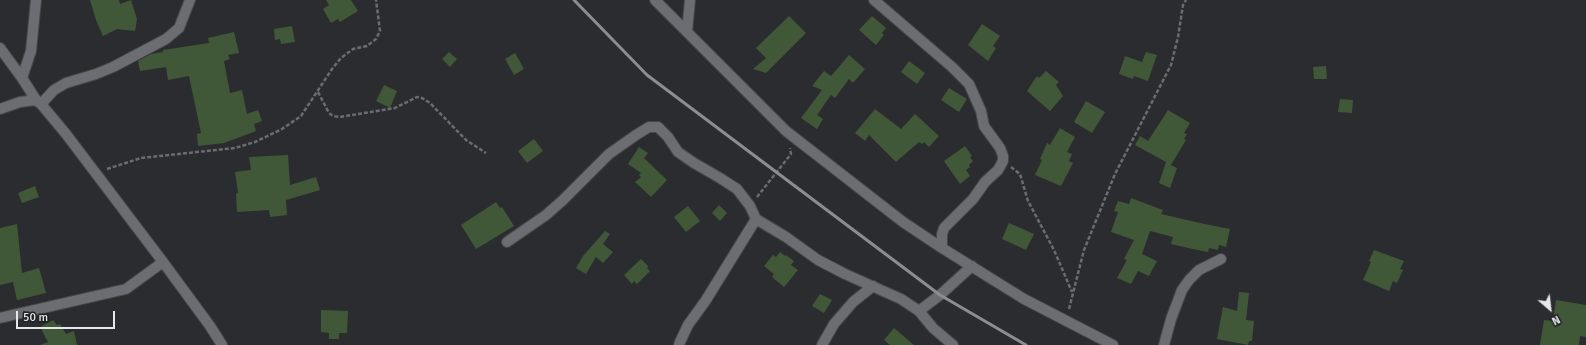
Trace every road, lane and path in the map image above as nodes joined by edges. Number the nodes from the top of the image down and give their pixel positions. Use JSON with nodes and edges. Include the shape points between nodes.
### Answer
{"nodes":[{"id":1,"x":36,"y":0,"type":"edge"},
{"id":2,"x":190,"y":0,"type":"edge"},
{"id":3,"x":376,"y":0,"type":"edge"},
{"id":4,"x":655,"y":0,"type":"edge"},
{"id":5,"x":690,"y":0,"type":"edge"},
{"id":6,"x":874,"y":0,"type":"edge"},
{"id":7,"x":1186,"y":0,"type":"edge"},
{"id":8,"x":687,"y":32,"type":"junction"},
{"id":9,"x":0,"y":48,"type":"edge"},
{"id":10,"x":22,"y":78,"type":"junction"},
{"id":11,"x":318,"y":92,"type":"junction"},
{"id":12,"x":38,"y":102,"type":"junction"},
{"id":13,"x":0,"y":109,"type":"edge"},
{"id":14,"x":789,"y":134,"type":"junction"},
{"id":15,"x":486,"y":153,"type":"dead end"},
{"id":16,"x":1003,"y":161,"type":"junction"},
{"id":17,"x":95,"y":172,"type":"junction"},
{"id":18,"x":750,"y":206,"type":"junction"},
{"id":19,"x":756,"y":219,"type":"junction"},
{"id":20,"x":507,"y":242,"type":"dead end"},
{"id":21,"x":942,"y":248,"type":"junction"},
{"id":22,"x":1221,"y":259,"type":"dead end"},
{"id":23,"x":163,"y":262,"type":"junction"},
{"id":24,"x":972,"y":266,"type":"junction"},
{"id":25,"x":873,"y":286,"type":"junction"},
{"id":26,"x":1072,"y":292,"type":"junction"},
{"id":27,"x":919,"y":311,"type":"junction"},
{"id":28,"x":0,"y":318,"type":"edge"},
{"id":29,"x":1066,"y":320,"type":"junction"},
{"id":30,"x":222,"y":345,"type":"edge"},
{"id":31,"x":680,"y":345,"type":"edge"},
{"id":32,"x":822,"y":345,"type":"edge"},
{"id":33,"x":953,"y":345,"type":"edge"},
{"id":34,"x":1113,"y":345,"type":"edge"},
{"id":35,"x":1164,"y":345,"type":"edge"}],
"edges":[{"from":1,"to":10,"type":"street","via":[[31,51]]},
{"from":2,"to":12,"type":"street","via":[[179,28],[166,39],[107,69],[66,83]]},
{"from":3,"to":11,"type":"path","via":[[380,31],[376,39],[367,46],[353,49],[341,58]]},
{"from":4,"to":8,"type":"street"},
{"from":5,"to":8,"type":"street"},
{"from":6,"to":16,"type":"street","via":[[969,84],[981,111],[984,126],[1000,148]]},
{"from":7,"to":26,"type":"path","via":[[1182,4],[1171,65],[1115,174],[1084,250]]},
{"from":8,"to":14,"type":"street"},
{"from":9,"to":10,"type":"street"},
{"from":10,"to":12,"type":"street"},
{"from":11,"to":15,"type":"path","via":[[329,113],[340,117],[395,108],[417,97],[422,98],[466,140]]},
{"from":11,"to":17,"type":"path","via":[[301,116],[282,129],[254,142],[234,148],[141,158]]},
{"from":12,"to":13,"type":"street","via":[[20,102]]},
{"from":12,"to":17,"type":"street"},
{"from":14,"to":18,"type":"path","via":[[790,154]]},
{"from":14,"to":21,"type":"street","via":[[903,222]]},
{"from":16,"to":21,"type":"street","via":[[973,199],[944,228]]},
{"from":16,"to":26,"type":"path","via":[[1020,174],[1028,201],[1040,220]]},
{"from":17,"to":23,"type":"street"},
{"from":18,"to":19,"type":"street"},
{"from":18,"to":20,"type":"street","via":[[737,189],[678,152],[658,127],[650,127],[609,154],[563,200]]},
{"from":19,"to":25,"type":"street","via":[[818,260]]},
{"from":19,"to":31,"type":"street","via":[[688,325]]},
{"from":21,"to":24,"type":"street"},
{"from":22,"to":35,"type":"street","via":[[1198,270],[1182,290]]},
{"from":23,"to":28,"type":"street","via":[[126,289]]},
{"from":23,"to":30,"type":"street"},
{"from":24,"to":27,"type":"street"},
{"from":24,"to":29,"type":"street","via":[[1024,299]]},
{"from":25,"to":27,"type":"street"},
{"from":25,"to":32,"type":"street","via":[[853,302],[834,324]]},
{"from":26,"to":29,"type":"path"},
{"from":27,"to":33,"type":"street","via":[[933,328]]},
{"from":29,"to":34,"type":"street"}]}
